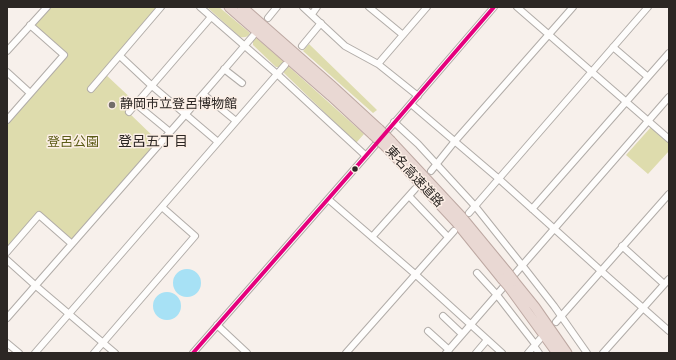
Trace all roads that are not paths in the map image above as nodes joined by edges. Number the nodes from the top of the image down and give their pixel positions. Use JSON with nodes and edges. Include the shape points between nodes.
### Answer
{"nodes":[{"id":1,"x":47,"y":7,"type":"edge"},
{"id":2,"x":161,"y":7,"type":"edge"},
{"id":3,"x":200,"y":7,"type":"edge"},
{"id":4,"x":229,"y":7,"type":"edge"},
{"id":5,"x":242,"y":7,"type":"edge"},
{"id":6,"x":277,"y":7,"type":"edge"},
{"id":7,"x":303,"y":7,"type":"edge"},
{"id":8,"x":317,"y":7,"type":"edge"},
{"id":9,"x":369,"y":7,"type":"edge"},
{"id":10,"x":494,"y":7,"type":"edge"},
{"id":11,"x":517,"y":7,"type":"edge"},
{"id":12,"x":572,"y":7,"type":"edge"},
{"id":13,"x":648,"y":7,"type":"edge"},
{"id":14,"x":424,"y":8,"type":"edge"},
{"id":15,"x":312,"y":14,"type":"junction"},
{"id":16,"x":211,"y":17,"type":"junction"},
{"id":17,"x":268,"y":18,"type":"dead end"},
{"id":18,"x":321,"y":23,"type":"junction"},
{"id":19,"x":30,"y":25,"type":"junction"},
{"id":20,"x":403,"y":35,"type":"junction"},
{"id":21,"x":549,"y":35,"type":"junction"},
{"id":22,"x":252,"y":36,"type":"dead end"},
{"id":23,"x":244,"y":46,"type":"junction"},
{"id":24,"x":302,"y":46,"type":"dead end"},
{"id":25,"x":613,"y":47,"type":"junction"},
{"id":26,"x":7,"y":51,"type":"edge"},
{"id":27,"x":669,"y":53,"type":"edge"},
{"id":28,"x":120,"y":56,"type":"junction"},
{"id":29,"x":378,"y":64,"type":"junction"},
{"id":30,"x":285,"y":65,"type":"dead end"},
{"id":31,"x":224,"y":69,"type":"junction"},
{"id":32,"x":7,"y":72,"type":"edge"},
{"id":33,"x":591,"y":72,"type":"junction"},
{"id":34,"x":277,"y":74,"type":"junction"},
{"id":35,"x":648,"y":77,"type":"junction"},
{"id":36,"x":242,"y":83,"type":"dead end"},
{"id":37,"x":152,"y":86,"type":"junction"},
{"id":38,"x":91,"y":89,"type":"dead end"},
{"id":39,"x":30,"y":93,"type":"junction"},
{"id":40,"x":203,"y":94,"type":"junction"},
{"id":41,"x":418,"y":96,"type":"junction"},
{"id":42,"x":669,"y":97,"type":"edge"},
{"id":43,"x":626,"y":102,"type":"junction"},
{"id":44,"x":136,"y":104,"type":"junction"},
{"id":45,"x":411,"y":104,"type":"junction"},
{"id":46,"x":129,"y":112,"type":"dead end"},
{"id":47,"x":185,"y":115,"type":"junction"},
{"id":48,"x":7,"y":120,"type":"edge"},
{"id":49,"x":236,"y":121,"type":"junction"},
{"id":50,"x":648,"y":121,"type":"junction"},
{"id":51,"x":394,"y":122,"type":"junction"},
{"id":52,"x":170,"y":132,"type":"junction"},
{"id":53,"x":376,"y":132,"type":"junction"},
{"id":54,"x":669,"y":139,"type":"edge"},
{"id":55,"x":455,"y":141,"type":"junction"},
{"id":56,"x":218,"y":142,"type":"junction"},
{"id":57,"x":366,"y":156,"type":"junction"},
{"id":58,"x":436,"y":165,"type":"junction"},
{"id":59,"x":431,"y":171,"type":"dead end"},
{"id":60,"x":498,"y":179,"type":"junction"},
{"id":61,"x":415,"y":189,"type":"dead end"},
{"id":62,"x":669,"y":194,"type":"edge"},
{"id":63,"x":409,"y":196,"type":"junction"},
{"id":64,"x":328,"y":199,"type":"junction"},
{"id":65,"x":475,"y":206,"type":"junction"},
{"id":66,"x":162,"y":207,"type":"junction"},
{"id":67,"x":532,"y":209,"type":"junction"},
{"id":68,"x":469,"y":213,"type":"dead end"},
{"id":69,"x":554,"y":229,"type":"junction"},
{"id":70,"x":454,"y":231,"type":"dead end"},
{"id":71,"x":372,"y":237,"type":"junction"},
{"id":72,"x":448,"y":237,"type":"junction"},
{"id":73,"x":72,"y":244,"type":"junction"},
{"id":74,"x":622,"y":246,"type":"junction"},
{"id":75,"x":7,"y":252,"type":"edge"},
{"id":76,"x":7,"y":260,"type":"edge"},
{"id":77,"x":522,"y":265,"type":"junction"},
{"id":78,"x":600,"y":270,"type":"junction"},
{"id":79,"x":477,"y":273,"type":"dead end"},
{"id":80,"x":415,"y":274,"type":"junction"},
{"id":81,"x":669,"y":279,"type":"edge"},
{"id":82,"x":512,"y":284,"type":"junction"},
{"id":83,"x":664,"y":284,"type":"junction"},
{"id":84,"x":36,"y":286,"type":"junction"},
{"id":85,"x":497,"y":294,"type":"junction"},
{"id":86,"x":643,"y":308,"type":"junction"},
{"id":87,"x":69,"y":314,"type":"junction"},
{"id":88,"x":443,"y":316,"type":"dead end"},
{"id":89,"x":560,"y":316,"type":"junction"},
{"id":90,"x":7,"y":318,"type":"edge"},
{"id":91,"x":556,"y":322,"type":"dead end"},
{"id":92,"x":217,"y":325,"type":"junction"},
{"id":93,"x":470,"y":325,"type":"junction"},
{"id":94,"x":428,"y":331,"type":"dead end"},
{"id":95,"x":669,"y":331,"type":"edge"},
{"id":96,"x":462,"y":334,"type":"junction"},
{"id":97,"x":540,"y":339,"type":"dead end"},
{"id":98,"x":487,"y":340,"type":"junction"},
{"id":99,"x":7,"y":343,"type":"edge"},
{"id":100,"x":103,"y":343,"type":"junction"},
{"id":101,"x":535,"y":345,"type":"junction"},
{"id":102,"x":447,"y":351,"type":"edge"},
{"id":103,"x":19,"y":353,"type":"edge"},
{"id":104,"x":35,"y":353,"type":"edge"},
{"id":105,"x":94,"y":353,"type":"edge"},
{"id":106,"x":115,"y":353,"type":"edge"},
{"id":107,"x":193,"y":353,"type":"edge"},
{"id":108,"x":246,"y":353,"type":"edge"},
{"id":109,"x":346,"y":353,"type":"edge"},
{"id":110,"x":476,"y":353,"type":"edge"},
{"id":111,"x":502,"y":353,"type":"edge"},
{"id":112,"x":528,"y":353,"type":"edge"},
{"id":113,"x":539,"y":353,"type":"edge"},
{"id":114,"x":557,"y":353,"type":"edge"},
{"id":115,"x":568,"y":353,"type":"edge"},
{"id":116,"x":587,"y":353,"type":"edge"},
{"id":117,"x":603,"y":353,"type":"edge"}],
"edges":[{"from":1,"to":19,"type":"street"},
{"from":2,"to":28,"type":"street"},
{"from":3,"to":16,"type":"street"},
{"from":4,"to":53,"type":"highway","name":"東名高速道路"},
{"from":5,"to":53,"type":"highway","name":"東名高速道路","via":[[327,81]]},
{"from":6,"to":17,"type":"street"},
{"from":7,"to":15,"type":"street"},
{"from":8,"to":15,"type":"street"},
{"from":9,"to":20,"type":"street"},
{"from":10,"to":41,"type":"street"},
{"from":11,"to":21,"type":"street"},
{"from":12,"to":21,"type":"street"},
{"from":13,"to":25,"type":"street"},
{"from":14,"to":20,"type":"street"},
{"from":15,"to":18,"type":"street"},
{"from":16,"to":23,"type":"street"},
{"from":16,"to":37,"type":"street"},
{"from":18,"to":24,"type":"street"},
{"from":18,"to":29,"type":"street","via":[[345,46]]},
{"from":19,"to":26,"type":"street"},
{"from":19,"to":39,"type":"street","via":[[64,55]]},
{"from":20,"to":29,"type":"street"},
{"from":21,"to":33,"type":"street"},
{"from":21,"to":55,"type":"street"},
{"from":22,"to":23,"type":"street"},
{"from":23,"to":31,"type":"street"},
{"from":23,"to":34,"type":"street"},
{"from":25,"to":33,"type":"street"},
{"from":25,"to":35,"type":"street"},
{"from":27,"to":35,"type":"street"},
{"from":28,"to":37,"type":"street"},
{"from":28,"to":38,"type":"street"},
{"from":29,"to":41,"type":"street"},
{"from":30,"to":34,"type":"street"},
{"from":31,"to":36,"type":"street"},
{"from":31,"to":40,"type":"street"},
{"from":32,"to":39,"type":"street"},
{"from":33,"to":43,"type":"street"},
{"from":33,"to":60,"type":"street"},
{"from":34,"to":49,"type":"street"},
{"from":34,"to":57,"type":"street"},
{"from":35,"to":43,"type":"street"},
{"from":37,"to":44,"type":"street"},
{"from":37,"to":47,"type":"street"},
{"from":39,"to":48,"type":"street"},
{"from":40,"to":47,"type":"street"},
{"from":40,"to":49,"type":"street"},
{"from":41,"to":45,"type":"street"},
{"from":42,"to":50,"type":"street"},
{"from":43,"to":50,"type":"street"},
{"from":43,"to":67,"type":"street"},
{"from":44,"to":46,"type":"street"},
{"from":44,"to":52,"type":"street"},
{"from":45,"to":51,"type":"street"},
{"from":45,"to":55,"type":"street"},
{"from":47,"to":52,"type":"street"},
{"from":47,"to":56,"type":"street"},
{"from":49,"to":56,"type":"street"},
{"from":50,"to":54,"type":"street"},
{"from":50,"to":69,"type":"street"},
{"from":51,"to":57,"type":"street"},
{"from":51,"to":58,"type":"street"},
{"from":52,"to":73,"type":"street"},
{"from":53,"to":82,"type":"highway","name":"東名高速道路","bridge":true,"via":[[461,216]]},
{"from":55,"to":58,"type":"street"},
{"from":55,"to":60,"type":"street"},
{"from":56,"to":66,"type":"street"},
{"from":57,"to":64,"type":"street"},
{"from":58,"to":59,"type":"street"},
{"from":58,"to":65,"type":"street"},
{"from":60,"to":65,"type":"street"},
{"from":60,"to":67,"type":"street"},
{"from":61,"to":63,"type":"street"},
{"from":62,"to":74,"type":"street"},
{"from":63,"to":71,"type":"street"},
{"from":63,"to":72,"type":"street"},
{"from":64,"to":71,"type":"street"},
{"from":64,"to":92,"type":"street"},
{"from":65,"to":68,"type":"street"},
{"from":65,"to":77,"type":"street"},
{"from":66,"to":87,"type":"street"},
{"from":66,"to":100,"type":"street","via":[[195,236]]},
{"from":67,"to":69,"type":"street"},
{"from":69,"to":77,"type":"street"},
{"from":69,"to":78,"type":"street"},
{"from":70,"to":72,"type":"street"},
{"from":71,"to":80,"type":"street"},
{"from":72,"to":80,"type":"street"},
{"from":73,"to":75,"type":"street","via":[[39,215]]},
{"from":73,"to":84,"type":"street"},
{"from":74,"to":78,"type":"street"},
{"from":74,"to":83,"type":"street"},
{"from":76,"to":84,"type":"street"},
{"from":77,"to":85,"type":"street"},
{"from":77,"to":89,"type":"street"},
{"from":78,"to":86,"type":"street"},
{"from":78,"to":89,"type":"street"},
{"from":79,"to":85,"type":"street"},
{"from":80,"to":93,"type":"street"},
{"from":80,"to":109,"type":"street"},
{"from":81,"to":83,"type":"street"},
{"from":82,"to":114,"type":"highway","name":"東名高速道路"},
{"from":82,"to":115,"type":"highway","name":"東名高速道路","via":[[535,307]]},
{"from":83,"to":86,"type":"street"},
{"from":84,"to":87,"type":"street"},
{"from":84,"to":90,"type":"street"},
{"from":85,"to":93,"type":"street"},
{"from":85,"to":101,"type":"street"},
{"from":86,"to":95,"type":"street"},
{"from":86,"to":117,"type":"street"},
{"from":87,"to":100,"type":"street"},
{"from":87,"to":104,"type":"street"},
{"from":88,"to":96,"type":"street"},
{"from":89,"to":91,"type":"street"},
{"from":89,"to":116,"type":"street"},
{"from":92,"to":107,"type":"street"},
{"from":92,"to":108,"type":"street"},
{"from":93,"to":96,"type":"street"},
{"from":93,"to":98,"type":"street"},
{"from":94,"to":102,"type":"street"},
{"from":96,"to":102,"type":"street"},
{"from":97,"to":101,"type":"street"},
{"from":98,"to":110,"type":"street"},
{"from":98,"to":111,"type":"street"},
{"from":99,"to":103,"type":"street"},
{"from":100,"to":105,"type":"street"},
{"from":100,"to":106,"type":"street"},
{"from":101,"to":112,"type":"street"},
{"from":101,"to":113,"type":"street"}]}
